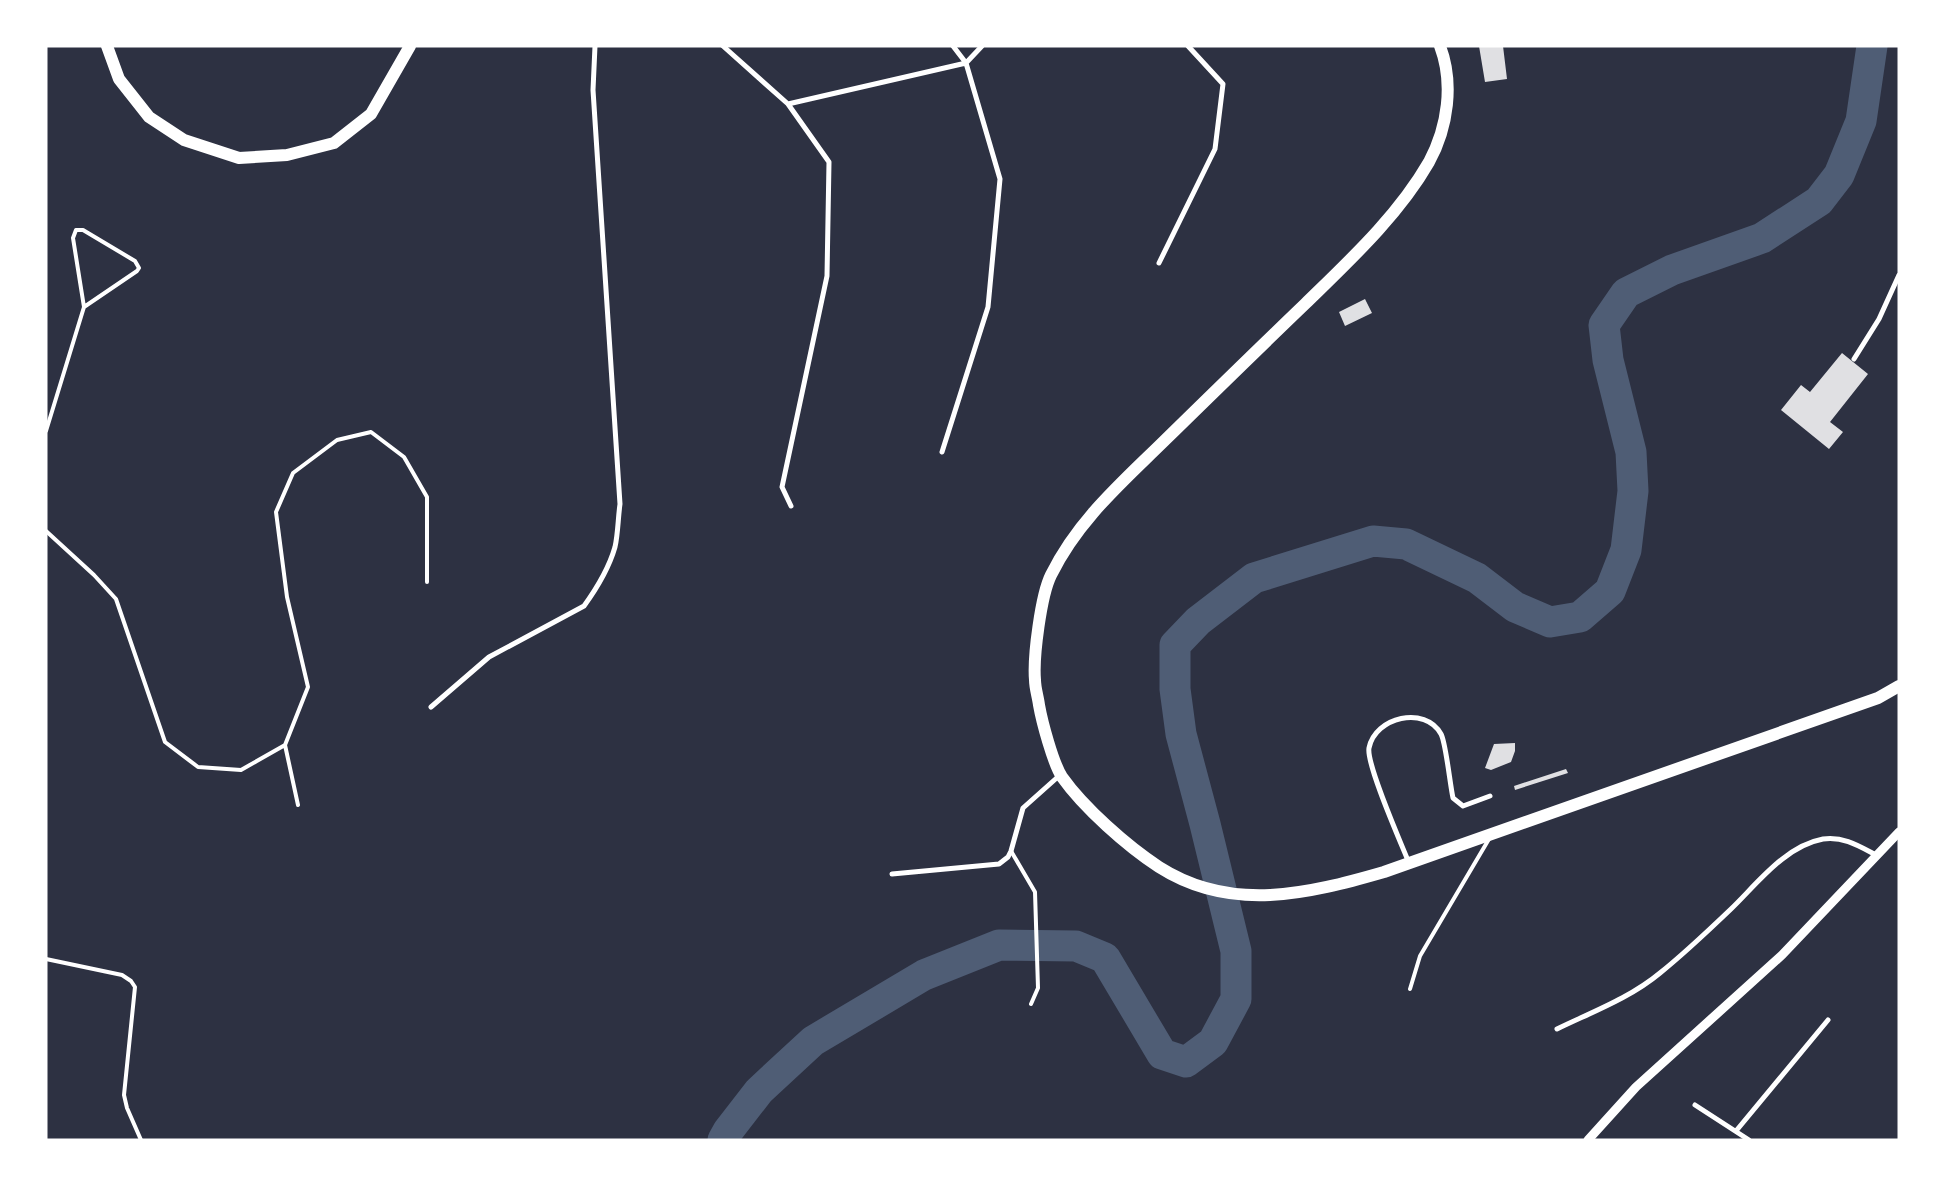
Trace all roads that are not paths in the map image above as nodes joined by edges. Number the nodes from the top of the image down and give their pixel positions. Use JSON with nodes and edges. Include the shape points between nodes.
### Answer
{"nodes":[{"id":1,"x":106,"y":46,"type":"edge"},
{"id":2,"x":410,"y":46,"type":"edge"},
{"id":3,"x":595,"y":46,"type":"edge"},
{"id":4,"x":723,"y":46,"type":"edge"},
{"id":5,"x":953,"y":46,"type":"edge"},
{"id":6,"x":982,"y":46,"type":"edge"},
{"id":7,"x":1188,"y":46,"type":"edge"},
{"id":8,"x":1440,"y":46,"type":"edge"},
{"id":9,"x":966,"y":64,"type":"junction"},
{"id":10,"x":788,"y":104,"type":"junction"},
{"id":11,"x":1159,"y":263,"type":"dead end"},
{"id":12,"x":1899,"y":275,"type":"edge"},
{"id":13,"x":84,"y":307,"type":"junction"},
{"id":14,"x":1854,"y":360,"type":"dead end"},
{"id":15,"x":46,"y":431,"type":"edge"},
{"id":16,"x":942,"y":452,"type":"dead end"},
{"id":17,"x":791,"y":506,"type":"dead end"},
{"id":18,"x":46,"y":531,"type":"edge"},
{"id":19,"x":428,"y":582,"type":"dead end"},
{"id":20,"x":1899,"y":686,"type":"edge"},
{"id":21,"x":431,"y":707,"type":"dead end"},
{"id":22,"x":285,"y":745,"type":"junction"},
{"id":23,"x":1060,"y":774,"type":"junction"},
{"id":24,"x":1490,"y":796,"type":"dead end"},
{"id":25,"x":298,"y":805,"type":"dead end"},
{"id":26,"x":1899,"y":832,"type":"edge"},
{"id":27,"x":1493,"y":833,"type":"junction"},
{"id":28,"x":1011,"y":851,"type":"junction"},
{"id":29,"x":1876,"y":855,"type":"junction"},
{"id":30,"x":1409,"y":863,"type":"junction"},
{"id":31,"x":892,"y":874,"type":"dead end"},
{"id":32,"x":46,"y":959,"type":"edge"},
{"id":33,"x":1410,"y":990,"type":"dead end"},
{"id":34,"x":1031,"y":1004,"type":"dead end"},
{"id":35,"x":1828,"y":1020,"type":"dead end"},
{"id":36,"x":1557,"y":1030,"type":"dead end"},
{"id":37,"x":1695,"y":1105,"type":"dead end"},
{"id":38,"x":1736,"y":1131,"type":"junction"},
{"id":39,"x":141,"y":1140,"type":"edge"},
{"id":40,"x":1588,"y":1140,"type":"edge"},
{"id":41,"x":1749,"y":1140,"type":"edge"}],
"edges":[{"from":1,"to":2,"type":"main road","via":[[119,79],[149,117],[184,140],[239,158],[287,155],[334,143],[371,114]]},
{"from":3,"to":21,"type":"street","via":[[593,90],[620,504],[615,546],[608,566],[584,606],[488,657]]},
{"from":4,"to":10,"type":"street"},
{"from":5,"to":9,"type":"street"},
{"from":6,"to":9,"type":"street"},
{"from":7,"to":11,"type":"street","via":[[1222,84],[1215,149]]},
{"from":8,"to":23,"type":"main road","via":[[1449,92],[1443,126],[1430,160],[1402,202],[1346,264],[1115,488],[1076,532],[1049,578],[1039,623],[1034,678],[1042,720]]},
{"from":9,"to":10,"type":"street"},
{"from":9,"to":16,"type":"street","via":[[1000,179],[988,307]]},
{"from":10,"to":17,"type":"street","via":[[829,162],[826,276],[782,487]]},
{"from":12,"to":14,"type":"street","via":[[1879,319]]},
{"from":13,"to":13,"type":"lane","via":[[139,268],[135,261],[83,230],[76,230],[73,238]]},
{"from":13,"to":15,"type":"lane"},
{"from":18,"to":22,"type":"lane","via":[[116,599],[165,742],[198,767],[241,770]]},
{"from":19,"to":22,"type":"lane","via":[[427,497],[404,457],[371,432],[337,440],[292,473],[276,512],[287,596],[308,687]]},
{"from":20,"to":27,"type":"main road","via":[[1878,698]]},
{"from":22,"to":25,"type":"lane"},
{"from":23,"to":28,"type":"street","via":[[1023,808]]},
{"from":23,"to":30,"type":"main road","via":[[1086,805],[1148,860],[1175,877],[1204,888],[1241,895],[1286,895],[1332,888]]},
{"from":24,"to":30,"type":"street","via":[[1463,806],[1453,798],[1441,735],[1431,723],[1406,717],[1384,727],[1374,736],[1368,749],[1375,777]]},
{"from":26,"to":29,"type":"street"},
{"from":27,"to":30,"type":"main road"},
{"from":27,"to":33,"type":"lane","via":[[1420,956]]},
{"from":28,"to":31,"type":"street","via":[[999,864]]},
{"from":28,"to":34,"type":"lane","via":[[1035,892],[1038,988]]},
{"from":29,"to":36,"type":"street","via":[[1845,839],[1823,839],[1799,848],[1764,875],[1660,974],[1631,994]]},
{"from":29,"to":40,"type":"street","via":[[1782,955],[1636,1087]]},
{"from":32,"to":39,"type":"lane","via":[[122,975],[135,987],[124,1095]]},
{"from":35,"to":38,"type":"street"},
{"from":37,"to":38,"type":"street"},
{"from":38,"to":41,"type":"street"}]}
